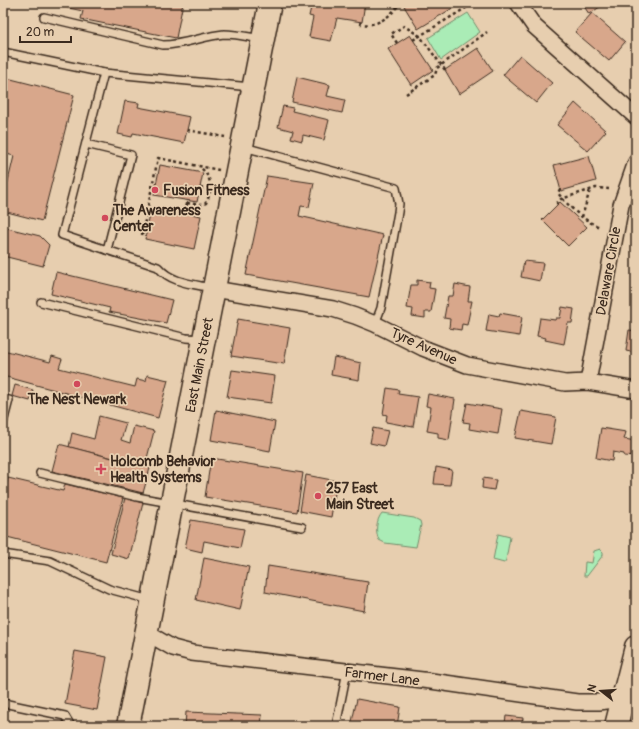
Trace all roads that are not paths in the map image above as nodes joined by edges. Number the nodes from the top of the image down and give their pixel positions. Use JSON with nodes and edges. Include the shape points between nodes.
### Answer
{"nodes":[{"id":1,"x":270,"y":3,"type":"edge"},
{"id":2,"x":518,"y":3,"type":"edge"},
{"id":3,"x":44,"y":17,"type":"dead end"},
{"id":4,"x":263,"y":40,"type":"junction"},
{"id":5,"x":3,"y":52,"type":"edge"},
{"id":6,"x":104,"y":73,"type":"junction"},
{"id":7,"x":254,"y":88,"type":"junction"},
{"id":8,"x":636,"y":117,"type":"edge"},
{"id":9,"x":234,"y":142,"type":"junction"},
{"id":10,"x":86,"y":144,"type":"junction"},
{"id":11,"x":636,"y":162,"type":"edge"},
{"id":12,"x":107,"y":250,"type":"junction"},
{"id":13,"x":214,"y":288,"type":"junction"},
{"id":14,"x":41,"y":302,"type":"dead end"},
{"id":15,"x":376,"y":324,"type":"junction"},
{"id":16,"x":204,"y":340,"type":"junction"},
{"id":17,"x":588,"y":382,"type":"junction"},
{"id":18,"x":636,"y":390,"type":"edge"},
{"id":19,"x":6,"y":400,"type":"edge"},
{"id":20,"x":3,"y":423,"type":"edge"},
{"id":21,"x":40,"y":473,"type":"dead end"},
{"id":22,"x":172,"y":503,"type":"junction"},
{"id":23,"x":302,"y":527,"type":"dead end"},
{"id":24,"x":3,"y":554,"type":"edge"},
{"id":25,"x":153,"y":601,"type":"junction"},
{"id":26,"x":147,"y":634,"type":"junction"},
{"id":27,"x":636,"y":647,"type":"edge"},
{"id":28,"x":347,"y":671,"type":"junction"},
{"id":29,"x":3,"y":703,"type":"edge"},
{"id":30,"x":629,"y":707,"type":"edge"},
{"id":31,"x":71,"y":726,"type":"edge"},
{"id":32,"x":128,"y":726,"type":"edge"},
{"id":33,"x":336,"y":726,"type":"edge"},
{"id":34,"x":616,"y":726,"type":"edge"}],
"edges":[{"from":1,"to":4,"type":"main road","name":"East Main Street"},
{"from":2,"to":8,"type":"street","via":[[534,26]]},
{"from":3,"to":4,"type":"lane","via":[[163,45],[177,45],[225,34]]},
{"from":4,"to":7,"type":"main road","name":"East Main Street"},
{"from":5,"to":6,"type":"lane"},
{"from":6,"to":7,"type":"lane"},
{"from":6,"to":10,"type":"lane"},
{"from":7,"to":9,"type":"main road","name":"East Main Street"},
{"from":9,"to":13,"type":"main road","name":"East Main Street"},
{"from":9,"to":15,"type":"lane","via":[[396,188],[398,212]]},
{"from":10,"to":12,"type":"lane","via":[[62,235]]},
{"from":10,"to":12,"type":"lane","via":[[130,155]]},
{"from":11,"to":17,"type":"street","name":"Delaware Circle","via":[[621,205]]},
{"from":12,"to":13,"type":"lane","via":[[158,267],[172,279]]},
{"from":13,"to":15,"type":"street","name":"Tyre Avenue","via":[[333,309]]},
{"from":13,"to":16,"type":"main road","name":"East Main Street"},
{"from":14,"to":16,"type":"lane","via":[[186,338]]},
{"from":15,"to":17,"type":"street","name":"Tyre Avenue","via":[[423,348],[467,366],[565,383]]},
{"from":16,"to":22,"type":"main road","name":"East Main Street"},
{"from":17,"to":18,"type":"street","name":"Tyre Avenue"},
{"from":19,"to":20,"type":"lane"},
{"from":21,"to":22,"type":"lane"},
{"from":22,"to":23,"type":"lane"},
{"from":22,"to":25,"type":"main road","name":"East Main Street"},
{"from":24,"to":25,"type":"lane","via":[[50,561],[109,589]]},
{"from":25,"to":26,"type":"main road","name":"East Main Street"},
{"from":26,"to":28,"type":"street","name":"Farmer Lane","via":[[173,648],[192,653]]},
{"from":26,"to":32,"type":"main road","name":"East Main Street"},
{"from":27,"to":30,"type":"main road"},
{"from":28,"to":30,"type":"street","name":"Farmer Lane"},
{"from":28,"to":33,"type":"lane"},
{"from":29,"to":31,"type":"lane","via":[[65,716]]},
{"from":30,"to":34,"type":"main road"}]}
